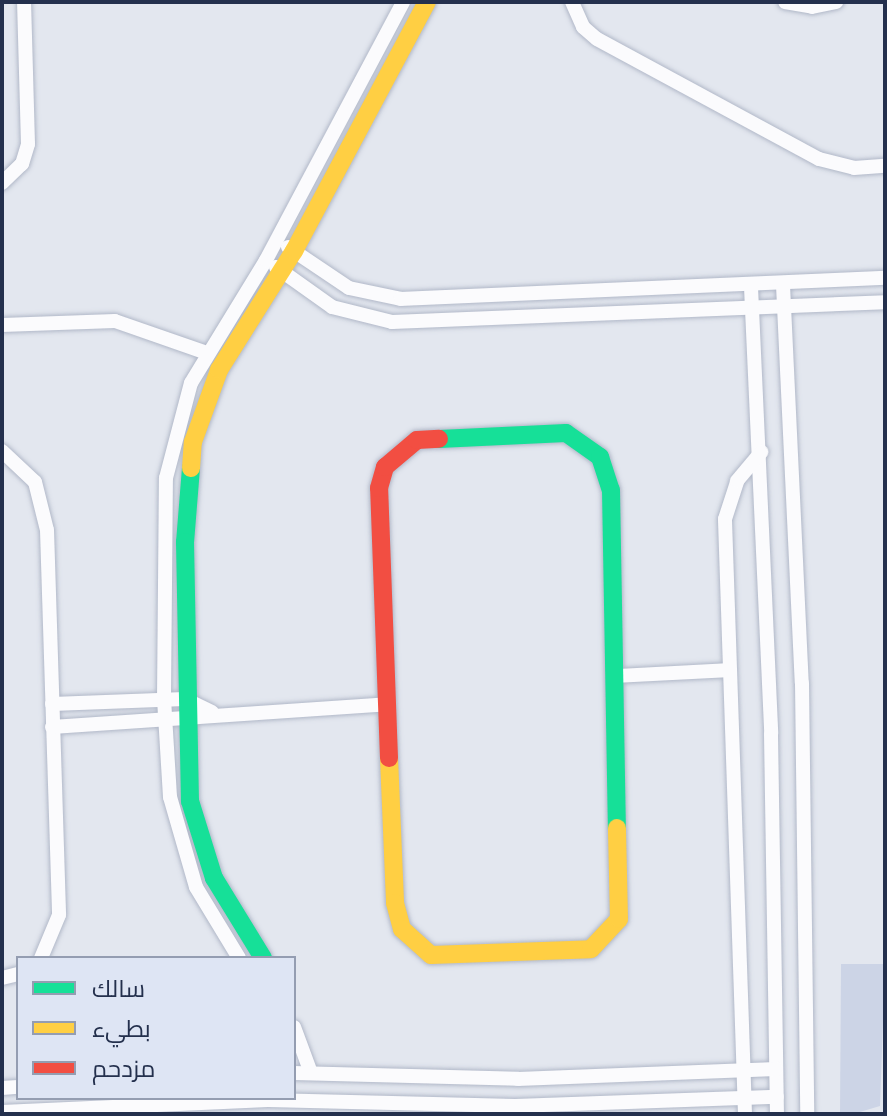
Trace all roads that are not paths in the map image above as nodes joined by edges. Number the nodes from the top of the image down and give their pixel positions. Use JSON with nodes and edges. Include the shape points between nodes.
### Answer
{"nodes":[{"id":1,"x":24,"y":2,"type":"edge"},
{"id":2,"x":403,"y":2,"type":"edge"},
{"id":3,"x":427,"y":2,"type":"edge"},
{"id":4,"x":572,"y":2,"type":"edge"},
{"id":5,"x":785,"y":2,"type":"edge"},
{"id":6,"x":836,"y":2,"type":"edge"},
{"id":7,"x":885,"y":166,"type":"edge"},
{"id":8,"x":2,"y":183,"type":"edge"},
{"id":9,"x":277,"y":238,"type":"junction"},
{"id":10,"x":294,"y":251,"type":"junction"},
{"id":11,"x":266,"y":260,"type":"junction"},
{"id":12,"x":282,"y":272,"type":"junction"},
{"id":13,"x":885,"y":278,"type":"edge"},
{"id":14,"x":783,"y":285,"type":"junction"},
{"id":15,"x":751,"y":287,"type":"junction"},
{"id":16,"x":401,"y":299,"type":"junction"},
{"id":17,"x":885,"y":302,"type":"edge"},
{"id":18,"x":785,"y":307,"type":"junction"},
{"id":19,"x":754,"y":309,"type":"junction"},
{"id":20,"x":402,"y":322,"type":"junction"},
{"id":21,"x":2,"y":325,"type":"edge"},
{"id":22,"x":207,"y":353,"type":"junction"},
{"id":23,"x":2,"y":451,"type":"edge"},
{"id":24,"x":761,"y":452,"type":"junction"},
{"id":25,"x":729,"y":670,"type":"junction"},
{"id":26,"x":616,"y":676,"type":"junction"},
{"id":27,"x":164,"y":699,"type":"junction"},
{"id":28,"x":185,"y":699,"type":"junction"},
{"id":29,"x":52,"y":704,"type":"junction"},
{"id":30,"x":387,"y":704,"type":"junction"},
{"id":31,"x":212,"y":712,"type":"junction"},
{"id":32,"x":185,"y":720,"type":"junction"},
{"id":33,"x":164,"y":721,"type":"junction"},
{"id":34,"x":52,"y":727,"type":"junction"},
{"id":35,"x":42,"y":956,"type":"edge"},
{"id":36,"x":238,"y":956,"type":"edge"},
{"id":37,"x":262,"y":956,"type":"edge"},
{"id":38,"x":296,"y":1032,"type":"edge"},
{"id":39,"x":743,"y":1068,"type":"junction"},
{"id":40,"x":776,"y":1069,"type":"junction"},
{"id":41,"x":296,"y":1073,"type":"edge"},
{"id":42,"x":311,"y":1073,"type":"junction"},
{"id":43,"x":376,"y":1076,"type":"junction"},
{"id":44,"x":744,"y":1096,"type":"junction"},
{"id":45,"x":777,"y":1097,"type":"junction"},
{"id":46,"x":188,"y":1100,"type":"edge"},
{"id":47,"x":374,"y":1101,"type":"junction"},
{"id":48,"x":268,"y":1107,"type":"edge"},
{"id":49,"x":289,"y":1107,"type":"edge"},
{"id":50,"x":2,"y":1112,"type":"edge"},
{"id":51,"x":745,"y":1114,"type":"edge"},
{"id":52,"x":777,"y":1114,"type":"edge"},
{"id":53,"x":807,"y":1114,"type":"edge"}],
"edges":[{"from":1,"to":8,"type":"street","via":[[28,144],[22,164]]},
{"from":2,"to":9,"type":"street"},
{"from":3,"to":10,"type":"street"},
{"from":4,"to":7,"type":"street","via":[[583,27],[597,39],[819,159],[854,168]]},
{"from":5,"to":6,"type":"street","via":[[812,7]]},
{"from":9,"to":10,"type":"street"},
{"from":9,"to":11,"type":"street"},
{"from":10,"to":12,"type":"street"},
{"from":10,"to":16,"type":"street","via":[[349,288]]},
{"from":11,"to":12,"type":"street"},
{"from":11,"to":22,"type":"street"},
{"from":12,"to":20,"type":"street","via":[[348,314]]},
{"from":12,"to":28,"type":"street","via":[[219,370],[193,442]]},
{"from":13,"to":14,"type":"street"},
{"from":14,"to":15,"type":"street"},
{"from":14,"to":18,"type":"street"},
{"from":15,"to":16,"type":"street"},
{"from":15,"to":19,"type":"street"},
{"from":16,"to":20,"type":"street"},
{"from":17,"to":18,"type":"street"},
{"from":18,"to":19,"type":"street"},
{"from":18,"to":53,"type":"street","via":[[802,683]]},
{"from":19,"to":20,"type":"street"},
{"from":19,"to":24,"type":"street"},
{"from":21,"to":22,"type":"street","via":[[115,321]]},
{"from":22,"to":27,"type":"street","via":[[180,414],[166,478]]},
{"from":23,"to":29,"type":"street","via":[[28,471],[45,510]]},
{"from":24,"to":25,"type":"street","via":[[737,481],[725,519]]},
{"from":24,"to":40,"type":"street"},
{"from":25,"to":26,"type":"street"},
{"from":25,"to":39,"type":"street"},
{"from":26,"to":30,"type":"street","via":[[611,490],[600,457],[566,433],[417,440],[391,459],[379,488]]},
{"from":26,"to":30,"type":"street","via":[[623,898],[608,936],[571,953],[450,959],[414,944],[402,929],[395,903]]},
{"from":27,"to":28,"type":"street"},
{"from":27,"to":29,"type":"street"},
{"from":27,"to":33,"type":"street"},
{"from":28,"to":31,"type":"street"},
{"from":28,"to":32,"type":"street"},
{"from":29,"to":34,"type":"street"},
{"from":30,"to":31,"type":"street"},
{"from":31,"to":32,"type":"street"},
{"from":32,"to":33,"type":"street"},
{"from":32,"to":37,"type":"street","via":[[190,801],[203,854]]},
{"from":33,"to":34,"type":"street"},
{"from":33,"to":36,"type":"street","via":[[170,797],[184,858]]},
{"from":34,"to":35,"type":"street","via":[[59,915]]},
{"from":38,"to":42,"type":"street"},
{"from":39,"to":40,"type":"street"},
{"from":39,"to":43,"type":"street","via":[[572,1078]]},
{"from":39,"to":44,"type":"street"},
{"from":40,"to":45,"type":"street"},
{"from":41,"to":42,"type":"street"},
{"from":42,"to":43,"type":"street"},
{"from":43,"to":47,"type":"street"},
{"from":44,"to":45,"type":"street"},
{"from":44,"to":47,"type":"street","via":[[515,1106]]},
{"from":44,"to":51,"type":"street"},
{"from":45,"to":52,"type":"street"},
{"from":46,"to":48,"type":"street"},
{"from":46,"to":50,"type":"street"},
{"from":47,"to":49,"type":"street"},
{"from":48,"to":49,"type":"street"}]}
